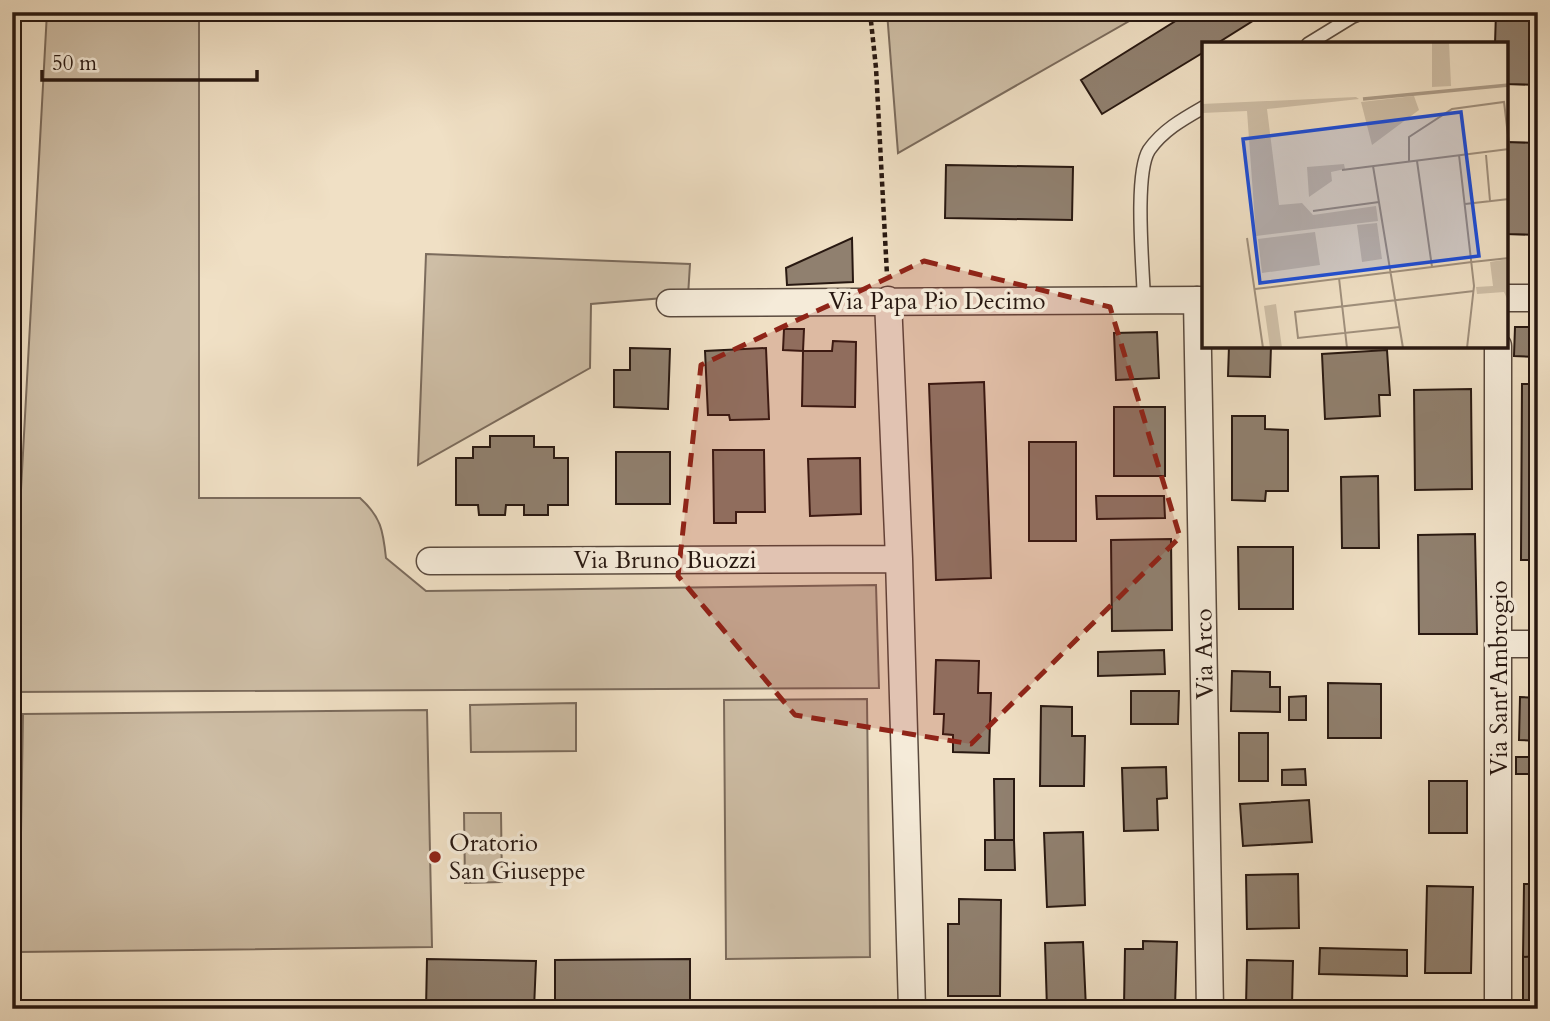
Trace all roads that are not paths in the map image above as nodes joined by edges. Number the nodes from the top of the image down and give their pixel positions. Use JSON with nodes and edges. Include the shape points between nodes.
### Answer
{"nodes":[{"id":1,"x":1365,"y":12,"type":"edge"},
{"id":2,"x":1311,"y":42,"type":"edge"},
{"id":3,"x":1202,"y":108,"type":"edge"},
{"id":4,"x":1508,"y":298,"type":"edge"},
{"id":5,"x":1538,"y":298,"type":"edge"},
{"id":6,"x":888,"y":300,"type":"junction"},
{"id":7,"x":1143,"y":300,"type":"junction"},
{"id":8,"x":1200,"y":300,"type":"edge"},
{"id":9,"x":670,"y":303,"type":"dead end"},
{"id":10,"x":1498,"y":348,"type":"edge"},
{"id":11,"x":899,"y":559,"type":"junction"},
{"id":12,"x":430,"y":561,"type":"dead end"},
{"id":13,"x":1499,"y":644,"type":"junction"},
{"id":14,"x":1538,"y":644,"type":"edge"},
{"id":15,"x":912,"y":1009,"type":"edge"},
{"id":16,"x":1210,"y":1009,"type":"edge"},
{"id":17,"x":1499,"y":1009,"type":"edge"}],
"edges":[{"from":1,"to":2,"type":"lane"},
{"from":3,"to":7,"type":"lane","via":[[1167,129],[1148,152],[1141,190]]},
{"from":4,"to":5,"type":"street"},
{"from":6,"to":7,"type":"street","name":"Via Papa Pio Decimo"},
{"from":6,"to":9,"type":"street","name":"Via Papa Pio Decimo"},
{"from":6,"to":11,"type":"street"},
{"from":7,"to":8,"type":"street","name":"Via Papa Pio Decimo"},
{"from":8,"to":16,"type":"street","name":"Via Arco"},
{"from":10,"to":13,"type":"street","name":"Via Sant'Ambrogio"},
{"from":11,"to":12,"type":"street","name":"Via Bruno Buozzi"},
{"from":11,"to":15,"type":"street"},
{"from":13,"to":14,"type":"street"},
{"from":13,"to":17,"type":"street","name":"Via Sant'Ambrogio"}]}
